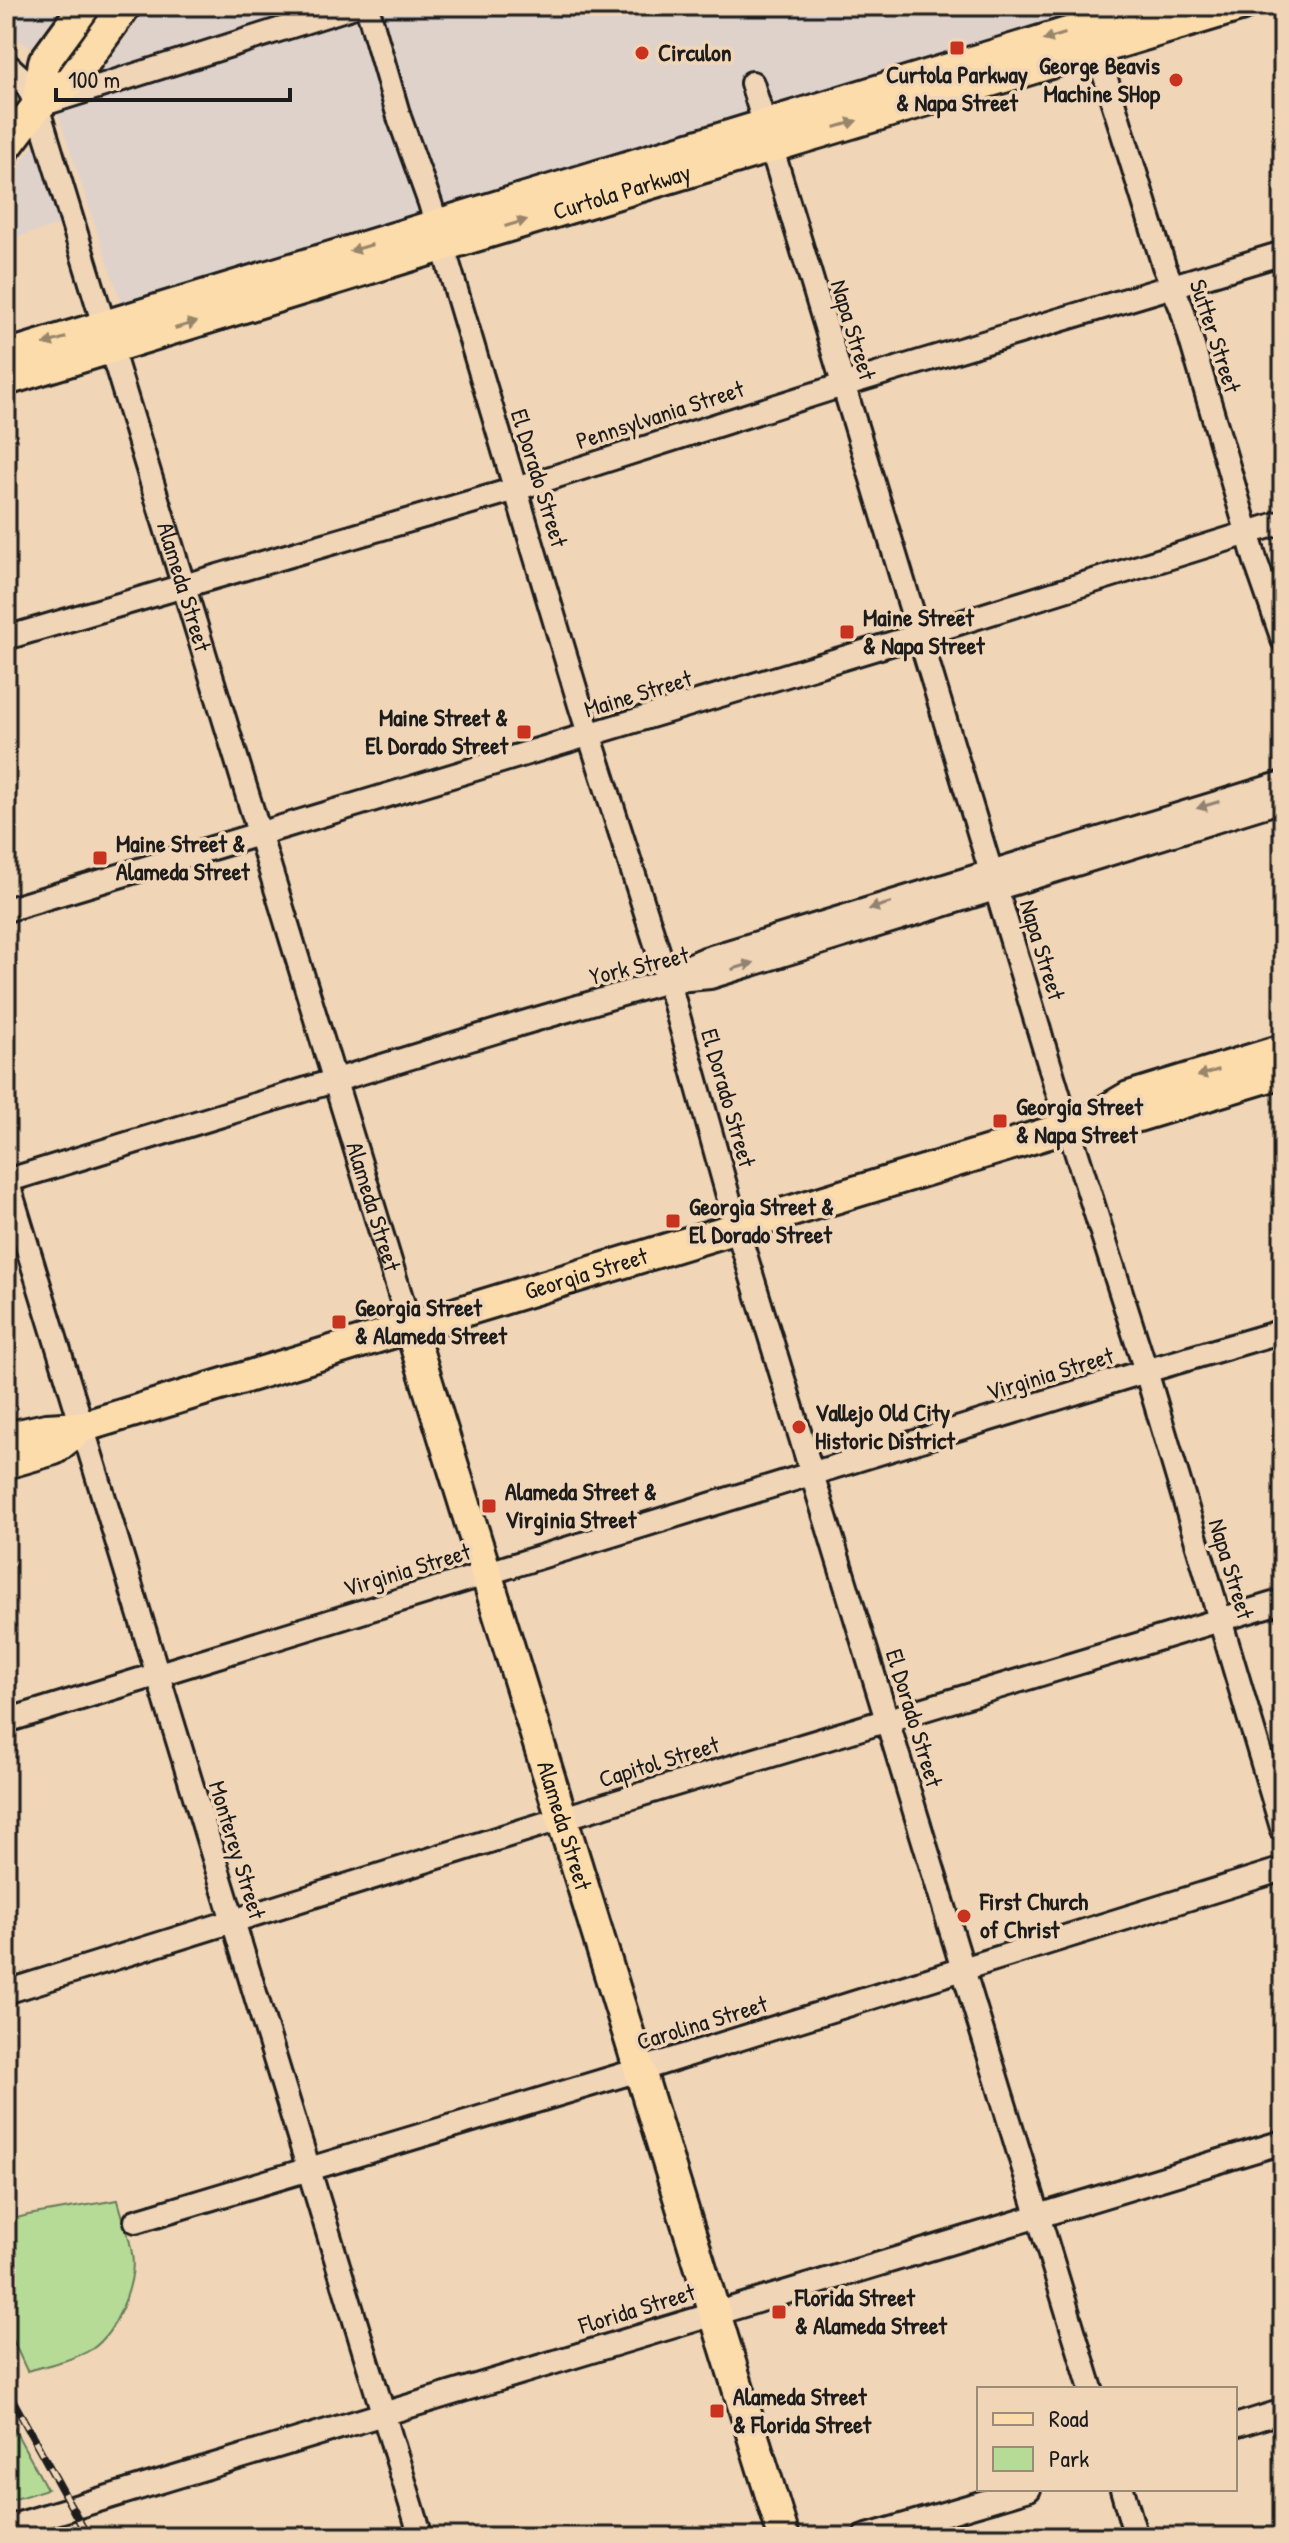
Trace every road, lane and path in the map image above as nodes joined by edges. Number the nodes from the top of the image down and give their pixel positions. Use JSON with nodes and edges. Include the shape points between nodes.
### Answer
{"nodes":[{"id":1,"x":85,"y":6,"type":"edge"},
{"id":2,"x":125,"y":6,"type":"edge"},
{"id":3,"x":355,"y":6,"type":"edge"},
{"id":4,"x":367,"y":6,"type":"edge"},
{"id":5,"x":1156,"y":6,"type":"edge"},
{"id":6,"x":1240,"y":6,"type":"edge"},
{"id":7,"x":1096,"y":47,"type":"junction"},
{"id":8,"x":6,"y":64,"type":"edge"},
{"id":9,"x":752,"y":83,"type":"dead end"},
{"id":10,"x":37,"y":106,"type":"junction"},
{"id":11,"x":768,"y":136,"type":"junction"},
{"id":12,"x":6,"y":147,"type":"edge"},
{"id":13,"x":439,"y":235,"type":"junction"},
{"id":14,"x":1283,"y":253,"type":"edge"},
{"id":15,"x":1173,"y":288,"type":"junction"},
{"id":16,"x":108,"y":337,"type":"junction"},
{"id":17,"x":6,"y":356,"type":"edge"},
{"id":18,"x":6,"y":380,"type":"edge"},
{"id":19,"x":843,"y":385,"type":"junction"},
{"id":20,"x":516,"y":489,"type":"junction"},
{"id":21,"x":1283,"y":522,"type":"edge"},
{"id":22,"x":1248,"y":533,"type":"junction"},
{"id":23,"x":183,"y":584,"type":"junction"},
{"id":24,"x":920,"y":635,"type":"junction"},
{"id":25,"x":6,"y":638,"type":"edge"},
{"id":26,"x":1283,"y":640,"type":"edge"},
{"id":27,"x":590,"y":735,"type":"junction"},
{"id":28,"x":1283,"y":783,"type":"edge"},
{"id":29,"x":1283,"y":800,"type":"edge"},
{"id":30,"x":259,"y":833,"type":"junction"},
{"id":31,"x":994,"y":880,"type":"junction"},
{"id":32,"x":6,"y":910,"type":"edge"},
{"id":33,"x":667,"y":981,"type":"junction"},
{"id":34,"x":1283,"y":1050,"type":"edge"},
{"id":35,"x":1283,"y":1072,"type":"edge"},
{"id":36,"x":335,"y":1080,"type":"junction"},
{"id":37,"x":1078,"y":1124,"type":"junction"},
{"id":38,"x":6,"y":1180,"type":"edge"},
{"id":39,"x":737,"y":1228,"type":"junction"},
{"id":40,"x":410,"y":1327,"type":"junction"},
{"id":41,"x":1283,"y":1331,"type":"edge"},
{"id":42,"x":1146,"y":1371,"type":"junction"},
{"id":43,"x":82,"y":1427,"type":"junction"},
{"id":44,"x":6,"y":1438,"type":"edge"},
{"id":45,"x":6,"y":1463,"type":"edge"},
{"id":46,"x":813,"y":1474,"type":"junction"},
{"id":47,"x":487,"y":1573,"type":"junction"},
{"id":48,"x":1283,"y":1601,"type":"edge"},
{"id":49,"x":1219,"y":1620,"type":"junction"},
{"id":50,"x":156,"y":1674,"type":"junction"},
{"id":51,"x":6,"y":1721,"type":"edge"},
{"id":52,"x":888,"y":1721,"type":"junction"},
{"id":53,"x":563,"y":1818,"type":"junction"},
{"id":54,"x":1283,"y":1831,"type":"edge"},
{"id":55,"x":1283,"y":1869,"type":"edge"},
{"id":56,"x":231,"y":1921,"type":"junction"},
{"id":57,"x":963,"y":1968,"type":"junction"},
{"id":58,"x":6,"y":1992,"type":"edge"},
{"id":59,"x":639,"y":2070,"type":"junction"},
{"id":60,"x":1283,"y":2142,"type":"edge"},
{"id":61,"x":308,"y":2168,"type":"junction"},
{"id":62,"x":1039,"y":2216,"type":"junction"},
{"id":63,"x":136,"y":2221,"type":"dead end"},
{"id":64,"x":715,"y":2312,"type":"junction"},
{"id":65,"x":1090,"y":2387,"type":"edge"},
{"id":66,"x":1283,"y":2411,"type":"edge"},
{"id":67,"x":384,"y":2413,"type":"junction"},
{"id":68,"x":1237,"y":2425,"type":"edge"},
{"id":69,"x":1023,"y":2491,"type":"edge"},
{"id":70,"x":1123,"y":2491,"type":"edge"},
{"id":71,"x":6,"y":2528,"type":"edge"},
{"id":72,"x":898,"y":2532,"type":"edge"},
{"id":73,"x":421,"y":2537,"type":"edge"},
{"id":74,"x":784,"y":2537,"type":"edge"},
{"id":75,"x":864,"y":2537,"type":"edge"},
{"id":76,"x":1136,"y":2537,"type":"edge"}],
"edges":[{"from":1,"to":10,"type":"main road","via":[[44,62]]},
{"from":2,"to":10,"type":"main road","via":[[71,81]]},
{"from":3,"to":10,"type":"street"},
{"from":4,"to":13,"type":"street","name":"El Dorado Street"},
{"from":5,"to":11,"type":"main road","name":"Curtola Parkway","one_way":true},
{"from":6,"to":7,"type":"main road","name":"Curtola Parkway"},
{"from":11,"to":7,"type":"main road","name":"Curtola Parkway","one_way":true},
{"from":7,"to":15,"type":"street","name":"Sutter Street"},
{"from":8,"to":10,"type":"street","name":"Alameda Street","via":[[25,81]]},
{"from":9,"to":11,"type":"street","name":"Napa Street"},
{"from":10,"to":12,"type":"main road"},
{"from":10,"to":16,"type":"street","name":"Alameda Street"},
{"from":11,"to":13,"type":"main road","name":"Curtola Parkway"},
{"from":11,"to":19,"type":"street","name":"Napa Street"},
{"from":13,"to":16,"type":"main road","name":"Curtola Parkway"},
{"from":13,"to":20,"type":"street","name":"El Dorado Street"},
{"from":14,"to":15,"type":"street","name":"Pennsylvania Street"},
{"from":15,"to":19,"type":"street","name":"Pennsylvania Street"},
{"from":15,"to":22,"type":"street","name":"Sutter Street"},
{"from":16,"to":17,"type":"main road","name":"Curtola Parkway","one_way":true},
{"from":16,"to":18,"type":"main road","name":"Curtola Parkway"},
{"from":16,"to":23,"type":"street","name":"Alameda Street"},
{"from":19,"to":20,"type":"street","name":"Pennsylvania Street"},
{"from":19,"to":24,"type":"street","name":"Napa Street"},
{"from":20,"to":23,"type":"street","name":"Pennsylvania Street"},
{"from":20,"to":27,"type":"street","name":"El Dorado Street"},
{"from":21,"to":22,"type":"street","name":"Maine Street"},
{"from":22,"to":24,"type":"street","name":"Maine Street"},
{"from":22,"to":26,"type":"street","name":"Sutter Street"},
{"from":23,"to":25,"type":"street","name":"Pennsylvania Street"},
{"from":23,"to":30,"type":"street","name":"Alameda Street"},
{"from":24,"to":27,"type":"street","name":"Maine Street"},
{"from":24,"to":31,"type":"street","name":"Napa Street"},
{"from":27,"to":30,"type":"street","name":"Maine Street"},
{"from":27,"to":33,"type":"street","name":"El Dorado Street"},
{"from":28,"to":31,"type":"street","one_way":true},
{"from":29,"to":31,"type":"street","name":"York Street"},
{"from":30,"to":32,"type":"street","name":"Maine Street"},
{"from":30,"to":36,"type":"street","name":"Alameda Street"},
{"from":31,"to":33,"type":"street","name":"York Street","via":[[710,977]]},
{"from":31,"to":37,"type":"street","name":"Napa Street"},
{"from":33,"to":36,"type":"street","name":"York Street"},
{"from":33,"to":39,"type":"street","name":"El Dorado Street"},
{"from":34,"to":37,"type":"main road","name":"Georgia Street","one_way":true,"via":[[1129,1097]]},
{"from":35,"to":37,"type":"main road","name":"Georgia Street","via":[[1125,1120]]},
{"from":36,"to":38,"type":"street","name":"York Street"},
{"from":36,"to":40,"type":"street","name":"Alameda Street"},
{"from":37,"to":39,"type":"main road","name":"Georgia Street"},
{"from":37,"to":42,"type":"street","name":"Napa Street"},
{"from":38,"to":43,"type":"street","name":"Monterey Street"},
{"from":39,"to":40,"type":"main road","name":"Georgia Street"},
{"from":39,"to":46,"type":"street","name":"El Dorado Street"},
{"from":40,"to":43,"type":"main road","name":"Georgia Street"},
{"from":40,"to":47,"type":"main road","name":"Alameda Street"},
{"from":41,"to":42,"type":"street","name":"Virginia Street"},
{"from":42,"to":46,"type":"street","name":"Virginia Street"},
{"from":42,"to":49,"type":"street","name":"Napa Street"},
{"from":43,"to":44,"type":"main road","name":"Georgia Street"},
{"from":43,"to":45,"type":"main road","name":"Georgia Street","via":[[54,1449]]},
{"from":43,"to":50,"type":"street","name":"Monterey Street"},
{"from":46,"to":47,"type":"street","name":"Virginia Street"},
{"from":46,"to":52,"type":"street","name":"El Dorado Street"},
{"from":47,"to":50,"type":"street","name":"Virginia Street"},
{"from":47,"to":53,"type":"main road","name":"Alameda Street"},
{"from":48,"to":49,"type":"street","name":"Capitol Street"},
{"from":49,"to":52,"type":"street","name":"Capitol Street"},
{"from":49,"to":54,"type":"street","name":"Napa Street"},
{"from":50,"to":51,"type":"street","name":"Virginia Street"},
{"from":50,"to":56,"type":"street","name":"Monterey Street"},
{"from":52,"to":53,"type":"street","name":"Capitol Street"},
{"from":52,"to":57,"type":"street","name":"El Dorado Street"},
{"from":53,"to":56,"type":"street","name":"Capitol Street"},
{"from":53,"to":59,"type":"main road","name":"Alameda Street"},
{"from":55,"to":57,"type":"street","name":"Carolina Street"},
{"from":56,"to":58,"type":"street","name":"Capitol Street"},
{"from":56,"to":61,"type":"street","name":"Monterey Street"},
{"from":57,"to":59,"type":"street","name":"Carolina Street"},
{"from":57,"to":62,"type":"street","name":"El Dorado Street"},
{"from":59,"to":61,"type":"street","name":"Carolina Street"},
{"from":59,"to":64,"type":"main road","name":"Alameda Street"},
{"from":60,"to":62,"type":"street","name":"Florida Street"},
{"from":61,"to":63,"type":"street","name":"Carolina Street"},
{"from":61,"to":67,"type":"street","name":"Monterey Street"},
{"from":62,"to":64,"type":"street","name":"Florida Street"},
{"from":62,"to":65,"type":"street","name":"El Dorado Street"},
{"from":64,"to":67,"type":"street","name":"Florida Street"},
{"from":64,"to":74,"type":"main road","name":"Alameda Street"},
{"from":66,"to":68,"type":"street"},
{"from":67,"to":71,"type":"street","name":"Florida Street"},
{"from":67,"to":73,"type":"street","name":"Monterey Street"},
{"from":69,"to":72,"type":"street"},
{"from":70,"to":76,"type":"street"},
{"from":72,"to":75,"type":"street"}]}
